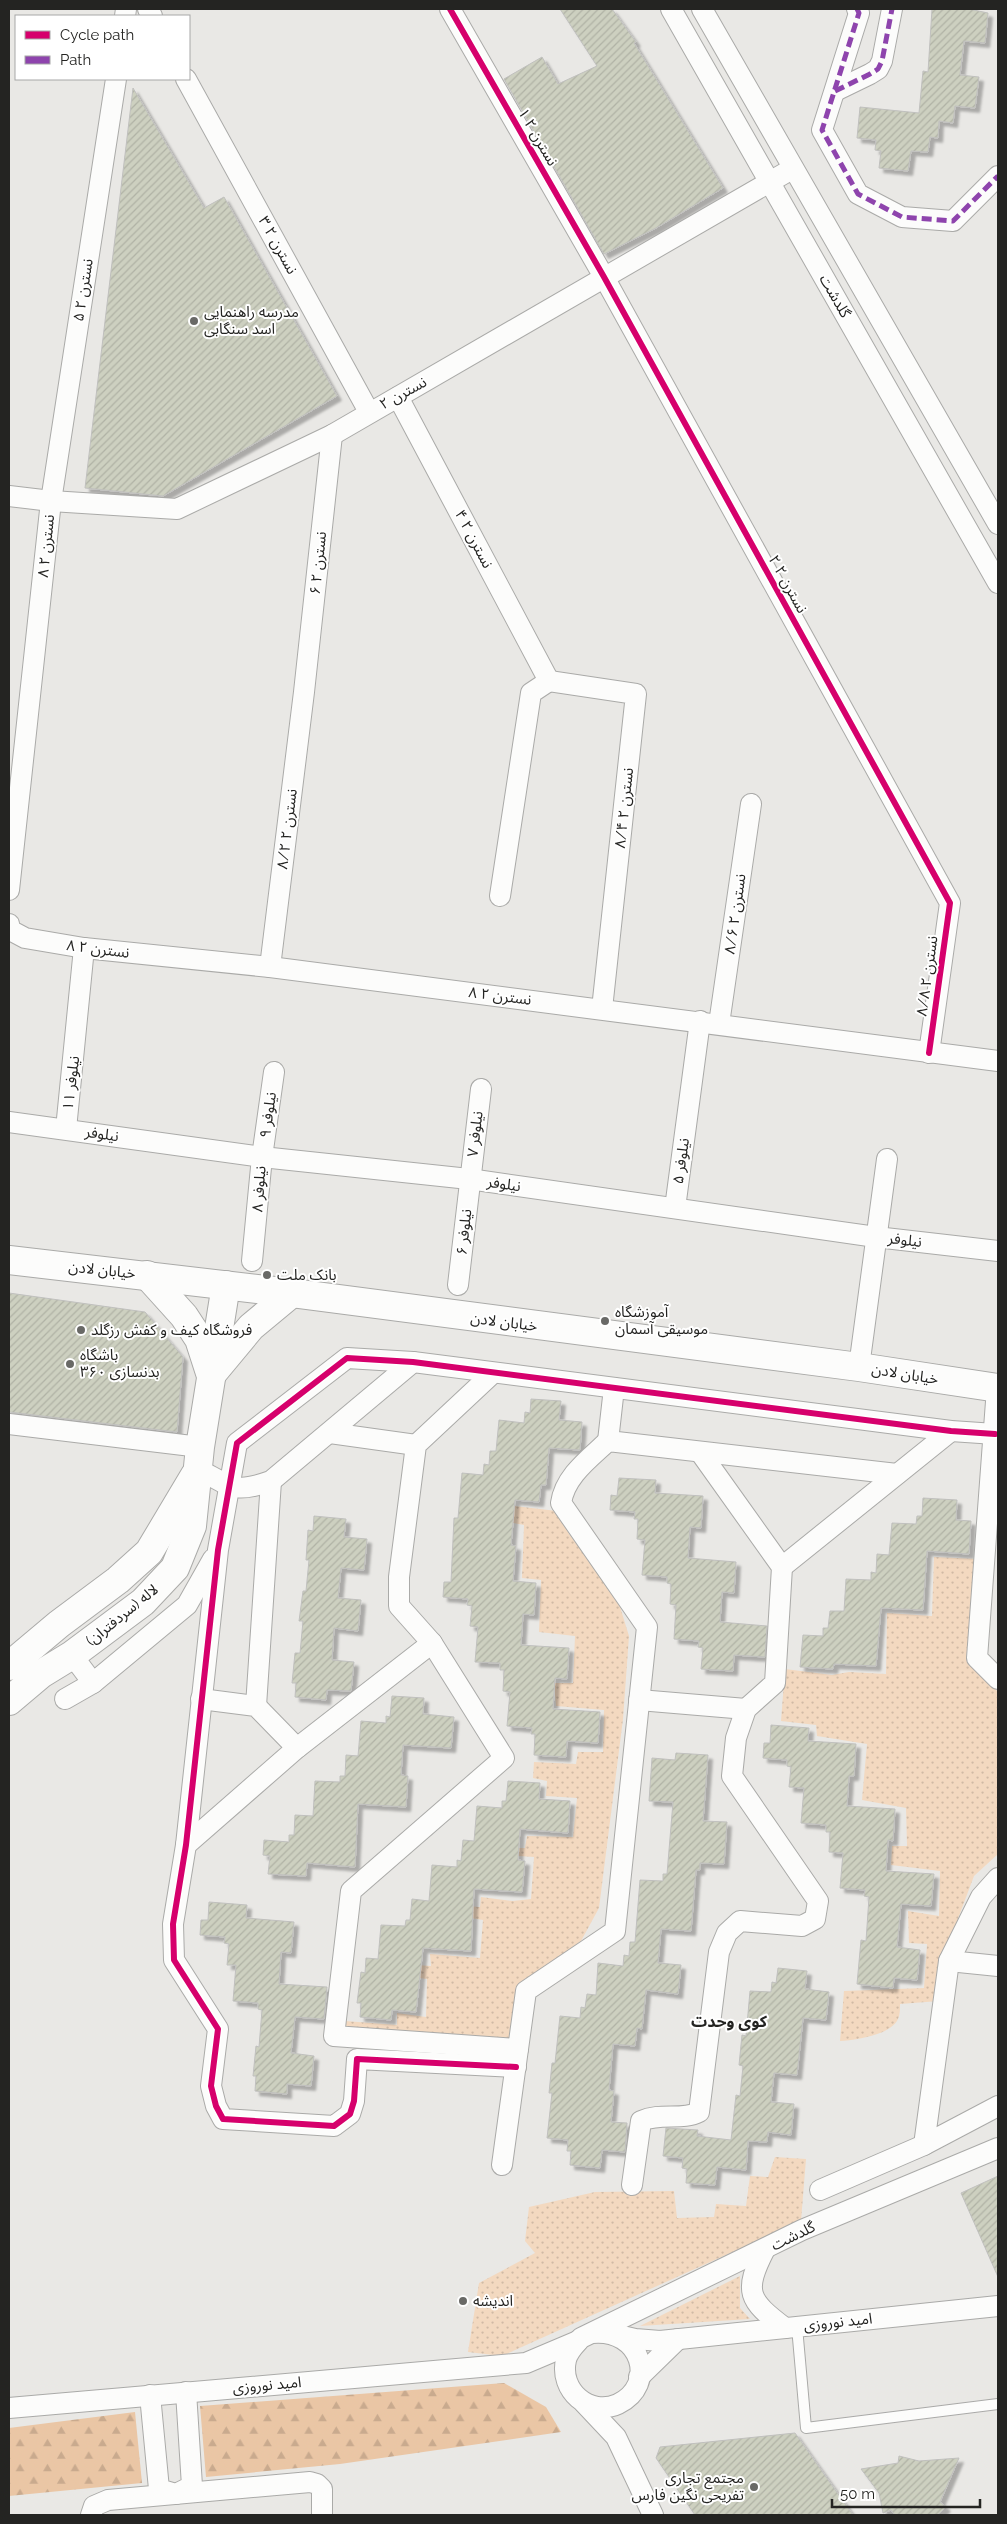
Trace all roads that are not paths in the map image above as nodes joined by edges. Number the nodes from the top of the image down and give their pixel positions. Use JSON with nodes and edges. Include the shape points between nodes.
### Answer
{"nodes":[{"id":1,"x":450,"y":9,"type":"edge"},
{"id":2,"x":671,"y":9,"type":"edge"},
{"id":3,"x":702,"y":9,"type":"edge"},
{"id":4,"x":857,"y":9,"type":"edge"},
{"id":5,"x":892,"y":9,"type":"edge"},
{"id":6,"x":116,"y":80,"type":"edge"},
{"id":7,"x":187,"y":80,"type":"edge"},
{"id":8,"x":836,"y":91,"type":"junction"},
{"id":9,"x":792,"y":169,"type":"junction"},
{"id":10,"x":998,"y":176,"type":"edge"},
{"id":11,"x":769,"y":181,"type":"junction"},
{"id":12,"x":604,"y":277,"type":"junction"},
{"id":13,"x":398,"y":397,"type":"junction"},
{"id":14,"x":369,"y":412,"type":"junction"},
{"id":15,"x":332,"y":435,"type":"junction"},
{"id":16,"x":9,"y":496,"type":"edge"},
{"id":17,"x":51,"y":502,"type":"junction"},
{"id":18,"x":998,"y":524,"type":"edge"},
{"id":19,"x":998,"y":583,"type":"edge"},
{"id":20,"x":549,"y":681,"type":"junction"},
{"id":21,"x":304,"y":692,"type":"joint"},
{"id":22,"x":751,"y":804,"type":"dead end"},
{"id":23,"x":9,"y":890,"type":"edge"},
{"id":24,"x":500,"y":896,"type":"dead end"},
{"id":25,"x":950,"y":904,"type":"joint"},
{"id":26,"x":9,"y":924,"type":"edge"},
{"id":27,"x":84,"y":948,"type":"junction"},
{"id":28,"x":270,"y":967,"type":"junction"},
{"id":29,"x":602,"y":1009,"type":"junction"},
{"id":30,"x":710,"y":1023,"type":"junction"},
{"id":31,"x":929,"y":1053,"type":"junction"},
{"id":32,"x":998,"y":1061,"type":"edge"},
{"id":33,"x":274,"y":1072,"type":"dead end"},
{"id":34,"x":481,"y":1089,"type":"dead end"},
{"id":35,"x":688,"y":1113,"type":"joint"},
{"id":36,"x":9,"y":1122,"type":"edge"},
{"id":37,"x":66,"y":1129,"type":"junction"},
{"id":38,"x":262,"y":1158,"type":"junction"},
{"id":39,"x":887,"y":1159,"type":"dead end"},
{"id":40,"x":470,"y":1180,"type":"junction"},
{"id":41,"x":675,"y":1208,"type":"junction"},
{"id":42,"x":876,"y":1237,"type":"junction"},
{"id":43,"x":998,"y":1251,"type":"edge"},
{"id":44,"x":9,"y":1260,"type":"edge"},
{"id":45,"x":252,"y":1261,"type":"dead end"},
{"id":46,"x":147,"y":1275,"type":"junction"},
{"id":47,"x":226,"y":1285,"type":"junction"},
{"id":48,"x":458,"y":1285,"type":"dead end"},
{"id":49,"x":292,"y":1293,"type":"junction"},
{"id":50,"x":413,"y":1362,"type":"junction"},
{"id":51,"x":859,"y":1367,"type":"junction"},
{"id":52,"x":493,"y":1373,"type":"junction"},
{"id":53,"x":211,"y":1375,"type":"junction"},
{"id":54,"x":614,"y":1388,"type":"junction"},
{"id":55,"x":998,"y":1388,"type":"edge"},
{"id":56,"x":9,"y":1424,"type":"edge"},
{"id":57,"x":9,"y":1429,"type":"edge"},
{"id":58,"x":951,"y":1431,"type":"junction"},
{"id":59,"x":330,"y":1432,"type":"junction"},
{"id":60,"x":995,"y":1434,"type":"junction"},
{"id":61,"x":608,"y":1441,"type":"junction"},
{"id":62,"x":416,"y":1446,"type":"junction"},
{"id":63,"x":700,"y":1452,"type":"junction"},
{"id":64,"x":199,"y":1456,"type":"junction"},
{"id":65,"x":897,"y":1474,"type":"junction"},
{"id":66,"x":272,"y":1481,"type":"junction"},
{"id":67,"x":231,"y":1487,"type":"junction"},
{"id":68,"x":218,"y":1550,"type":"junction"},
{"id":69,"x":782,"y":1567,"type":"junction"},
{"id":70,"x":432,"y":1643,"type":"junction"},
{"id":71,"x":72,"y":1655,"type":"junction"},
{"id":72,"x":9,"y":1666,"type":"edge"},
{"id":73,"x":998,"y":1679,"type":"edge"},
{"id":74,"x":93,"y":1683,"type":"junction"},
{"id":75,"x":65,"y":1699,"type":"dead end"},
{"id":76,"x":201,"y":1699,"type":"junction"},
{"id":77,"x":639,"y":1700,"type":"junction"},
{"id":78,"x":9,"y":1701,"type":"edge"},
{"id":79,"x":256,"y":1706,"type":"junction"},
{"id":80,"x":746,"y":1709,"type":"junction"},
{"id":81,"x":297,"y":1748,"type":"junction"},
{"id":82,"x":186,"y":1845,"type":"junction"},
{"id":83,"x":998,"y":1878,"type":"edge"},
{"id":84,"x":949,"y":1961,"type":"junction"},
{"id":85,"x":998,"y":1966,"type":"edge"},
{"id":86,"x":517,"y":2058,"type":"junction"},
{"id":87,"x":998,"y":2106,"type":"edge"},
{"id":88,"x":924,"y":2144,"type":"junction"},
{"id":89,"x":998,"y":2148,"type":"edge"},
{"id":90,"x":502,"y":2166,"type":"dead end"},
{"id":91,"x":632,"y":2185,"type":"dead end"},
{"id":92,"x":820,"y":2190,"type":"dead end"},
{"id":93,"x":765,"y":2250,"type":"junction"},
{"id":94,"x":998,"y":2306,"type":"edge"},
{"id":95,"x":791,"y":2327,"type":"junction"},
{"id":96,"x":618,"y":2335,"type":"junction"},
{"id":97,"x":586,"y":2336,"type":"junction"},
{"id":98,"x":678,"y":2339,"type":"junction"},
{"id":99,"x":526,"y":2363,"type":"junction"},
{"id":100,"x":639,"y":2377,"type":"junction"},
{"id":101,"x":186,"y":2392,"type":"junction"},
{"id":102,"x":150,"y":2395,"type":"junction"},
{"id":103,"x":578,"y":2398,"type":"junction"},
{"id":104,"x":625,"y":2399,"type":"junction"},
{"id":105,"x":998,"y":2404,"type":"edge"},
{"id":106,"x":9,"y":2408,"type":"edge"},
{"id":107,"x":616,"y":2438,"type":"junction"},
{"id":108,"x":176,"y":2494,"type":"junction"},
{"id":109,"x":650,"y":2514,"type":"edge"},
{"id":110,"x":91,"y":2515,"type":"edge"},
{"id":111,"x":322,"y":2515,"type":"edge"}],
"edges":[{"from":1,"to":12,"type":"street","name":"۱ نسترن ۲"},
{"from":2,"to":11,"type":"street","name":"گلدشت"},
{"from":3,"to":9,"type":"street","name":"گلدشت"},
{"from":4,"to":8,"type":"street","via":[[859,13]]},
{"from":5,"to":8,"type":"street","via":[[878,69]]},
{"from":6,"to":17,"type":"street","name":"۵ نسترن ۲"},
{"from":7,"to":14,"type":"street","name":"۳ نسترن ۲"},
{"from":8,"to":10,"type":"street","via":[[822,130],[858,194],[902,217],[953,221]]},
{"from":9,"to":11,"type":"street","name":"نسترن ۲"},
{"from":9,"to":18,"type":"street","name":"گلدشت"},
{"from":11,"to":12,"type":"street","name":"نسترن ۲"},
{"from":11,"to":19,"type":"street","name":"گلدشت"},
{"from":12,"to":13,"type":"street","name":"نسترن ۲"},
{"from":12,"to":25,"type":"street","name":"۲ نسترن ۲"},
{"from":13,"to":14,"type":"street","name":"نسترن ۲"},
{"from":13,"to":20,"type":"street","name":"۴ نسترن ۲"},
{"from":14,"to":15,"type":"street","name":"نسترن ۲"},
{"from":15,"to":17,"type":"street","name":"نسترن ۲","via":[[177,509]]},
{"from":15,"to":21,"type":"street","name":"۶ نسترن ۲"},
{"from":16,"to":17,"type":"street","name":"نسترن ۲"},
{"from":17,"to":23,"type":"street","name":"۸ نسترن ۲"},
{"from":20,"to":24,"type":"street","via":[[531,693]]},
{"from":20,"to":29,"type":"street","name":"۸/۴ نسترن ۲","via":[[636,694]]},
{"from":21,"to":28,"type":"street","name":"۸/۲ نسترن ۲"},
{"from":22,"to":30,"type":"street","name":"۸/۶ نسترن ۲"},
{"from":25,"to":31,"type":"street","name":"۸/۸ نسترن ۲"},
{"from":26,"to":27,"type":"street","name":"۸ نسترن ۲","via":[[10,930],[26,938]]},
{"from":27,"to":28,"type":"street","name":"۸ نسترن ۲"},
{"from":27,"to":37,"type":"street","name":"۱۱ نیلوفر"},
{"from":28,"to":29,"type":"street","name":"۸ نسترن ۲"},
{"from":29,"to":30,"type":"street","name":"۸ نسترن ۲"},
{"from":30,"to":31,"type":"street","name":"۸ نسترن ۲"},
{"from":30,"to":35,"type":"street","name":"۸/۶ نسترن ۲"},
{"from":31,"to":32,"type":"street","name":"۸ نسترن ۲"},
{"from":33,"to":38,"type":"street","name":"۹ نیلوفر"},
{"from":34,"to":40,"type":"street","name":"۷ نیلوفر"},
{"from":35,"to":41,"type":"street","name":"۵ نیلوفر"},
{"from":36,"to":37,"type":"street","name":"نیلوفر"},
{"from":37,"to":38,"type":"street","name":"نیلوفر"},
{"from":38,"to":40,"type":"street","name":"نیلوفر"},
{"from":38,"to":45,"type":"street","name":"۸ نیلوفر"},
{"from":39,"to":42,"type":"street"},
{"from":40,"to":41,"type":"street","name":"نیلوفر"},
{"from":40,"to":48,"type":"street","name":"۶ نیلوفر"},
{"from":41,"to":42,"type":"street","name":"نیلوفر"},
{"from":42,"to":43,"type":"street","name":"نیلوفر"},
{"from":42,"to":51,"type":"street"},
{"from":44,"to":46,"type":"street","name":"خیابان لادن"},
{"from":46,"to":47,"type":"street","name":"خیابان لادن"},
{"from":46,"to":53,"type":"street","via":[[184,1316],[199,1339]]},
{"from":47,"to":49,"type":"street","name":"خیابان لادن"},
{"from":47,"to":53,"type":"street","name":"لاله (سردفتران)"},
{"from":49,"to":51,"type":"street","name":"خیابان لادن"},
{"from":49,"to":53,"type":"street","via":[[251,1327]]},
{"from":50,"to":52,"type":"street"},
{"from":50,"to":59,"type":"street"},
{"from":50,"to":67,"type":"street","via":[[347,1358],[237,1443]]},
{"from":51,"to":55,"type":"street","name":"خیابان لادن"},
{"from":52,"to":54,"type":"street"},
{"from":52,"to":62,"type":"street"},
{"from":53,"to":64,"type":"street","name":"لاله (سردفتران)"},
{"from":54,"to":58,"type":"street"},
{"from":54,"to":61,"type":"street"},
{"from":55,"to":60,"type":"street"},
{"from":56,"to":64,"type":"street"},
{"from":57,"to":64,"type":"street"},
{"from":58,"to":60,"type":"street"},
{"from":58,"to":65,"type":"street"},
{"from":59,"to":62,"type":"street"},
{"from":59,"to":66,"type":"street"},
{"from":60,"to":73,"type":"street","via":[[977,1658]]},
{"from":61,"to":63,"type":"street"},
{"from":61,"to":77,"type":"street","via":[[576,1471],[563,1490],[561,1503],[647,1627]]},
{"from":62,"to":70,"type":"street","via":[[399,1577],[399,1606]]},
{"from":63,"to":65,"type":"street"},
{"from":63,"to":69,"type":"street"},
{"from":64,"to":67,"type":"street"},
{"from":64,"to":71,"type":"street","name":"لاله (سردفتران)","via":[[192,1526],[176,1568],[142,1602]]},
{"from":64,"to":72,"type":"street","name":"لاله (سردفتران)","via":[[149,1552]]},
{"from":65,"to":69,"type":"street"},
{"from":66,"to":67,"type":"street","via":[[246,1490]]},
{"from":66,"to":79,"type":"street"},
{"from":67,"to":68,"type":"street"},
{"from":68,"to":74,"type":"street","via":[[187,1606]]},
{"from":68,"to":76,"type":"street"},
{"from":69,"to":80,"type":"street","via":[[775,1683]]},
{"from":70,"to":81,"type":"street"},
{"from":70,"to":86,"type":"street","via":[[504,1758],[352,1891],[334,2036]]},
{"from":71,"to":74,"type":"street"},
{"from":71,"to":78,"type":"street","name":"لاله (سردفتران)","via":[[41,1674]]},
{"from":74,"to":75,"type":"street"},
{"from":76,"to":79,"type":"street"},
{"from":76,"to":82,"type":"street"},
{"from":77,"to":80,"type":"street"},
{"from":77,"to":86,"type":"street","via":[[615,1931],[526,1991]]},
{"from":79,"to":81,"type":"street"},
{"from":80,"to":91,"type":"street","via":[[736,1738],[732,1776],[818,1901],[815,1919],[802,1926],[740,1921],[727,1933],[719,1952],[699,2112],[693,2116],[653,2115],[641,2121]]},
{"from":81,"to":82,"type":"street"},
{"from":82,"to":86,"type":"street","via":[[173,1924],[174,1960],[218,2030],[211,2086],[223,2119],[334,2126],[350,2114],[357,2059]]},
{"from":83,"to":84,"type":"street","via":[[981,1897]]},
{"from":84,"to":85,"type":"street"},
{"from":84,"to":88,"type":"street"},
{"from":86,"to":90,"type":"street"},
{"from":87,"to":88,"type":"street"},
{"from":88,"to":92,"type":"street"},
{"from":89,"to":93,"type":"street","name":"گلدشت","via":[[802,2230]]},
{"from":93,"to":95,"type":"street","via":[[752,2278],[753,2295],[763,2311]]},
{"from":93,"to":97,"type":"street","name":"گلدشت"},
{"from":94,"to":95,"type":"street","name":"امید نوروزی"},
{"from":95,"to":98,"type":"street","name":"امید نوروزی"},
{"from":95,"to":105,"type":"lane","via":[[806,2428]]},
{"from":96,"to":97,"type":"street","via":[[605,2332]]},
{"from":96,"to":98,"type":"street","name":"امید نوروزی","via":[[646,2340]]},
{"from":96,"to":100,"type":"street","via":[[636,2352]]},
{"from":97,"to":99,"type":"street","name":"گلدشت"},
{"from":97,"to":103,"type":"street","via":[[572,2347],[566,2359],[567,2384]]},
{"from":98,"to":100,"type":"street"},
{"from":99,"to":101,"type":"street","name":"امید نوروزی"},
{"from":99,"to":103,"type":"street","via":[[549,2371]]},
{"from":100,"to":104,"type":"street","via":[[635,2388]]},
{"from":101,"to":102,"type":"street","name":"امید نوروزی"},
{"from":101,"to":108,"type":"street","via":[[192,2486]]},
{"from":102,"to":106,"type":"street","name":"امید نوروزی"},
{"from":102,"to":108,"type":"street","via":[[159,2489]]},
{"from":103,"to":104,"type":"street","via":[[594,2406],[606,2407]]},
{"from":103,"to":107,"type":"street"},
{"from":104,"to":107,"type":"street","via":[[616,2424]]},
{"from":107,"to":109,"type":"street"},
{"from":108,"to":110,"type":"street","via":[[101,2502],[94,2506]]},
{"from":108,"to":111,"type":"street","via":[[310,2482],[322,2489]]}]}
